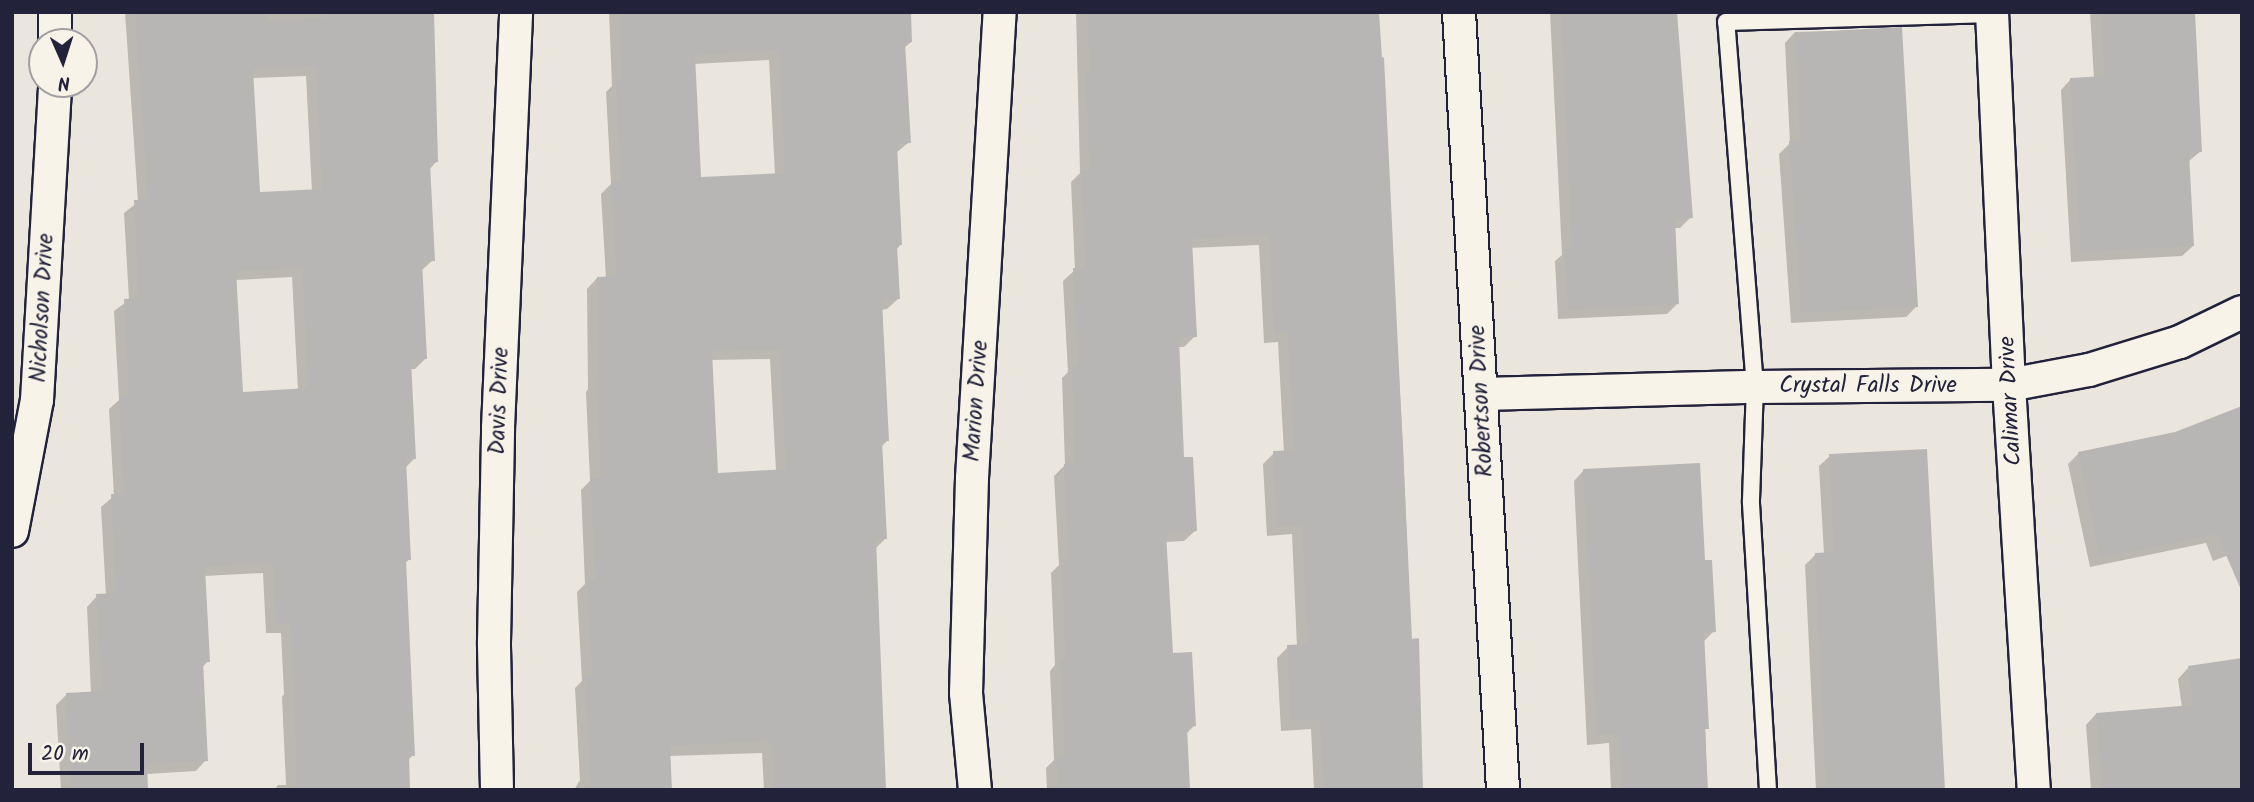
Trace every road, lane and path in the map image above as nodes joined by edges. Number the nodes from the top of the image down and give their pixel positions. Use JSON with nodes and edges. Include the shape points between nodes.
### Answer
{"nodes":[{"id":1,"x":516,"y":12,"type":"edge"},
{"id":2,"x":1000,"y":12,"type":"edge"},
{"id":3,"x":1459,"y":12,"type":"edge"},
{"id":4,"x":1992,"y":13,"type":"edge"},
{"id":5,"x":54,"y":98,"type":"edge"},
{"id":6,"x":2242,"y":312,"type":"edge"},
{"id":7,"x":2009,"y":385,"type":"junction"},
{"id":8,"x":1755,"y":387,"type":"junction"},
{"id":9,"x":1482,"y":394,"type":"junction"},
{"id":10,"x":12,"y":531,"type":"edge"},
{"id":11,"x":497,"y":790,"type":"edge"},
{"id":12,"x":975,"y":790,"type":"edge"},
{"id":13,"x":1503,"y":790,"type":"edge"},
{"id":14,"x":1768,"y":790,"type":"edge"},
{"id":15,"x":2034,"y":790,"type":"edge"}],
"edges":[{"from":1,"to":11,"type":"street","name":"Davis Drive","via":[[498,428]]},
{"from":2,"to":12,"type":"street","name":"Marion Drive","via":[[972,478],[965,693]]},
{"from":3,"to":9,"type":"street","name":"Robertson Drive"},
{"from":4,"to":7,"type":"street","name":"Calimar Drive"},
{"from":4,"to":8,"type":"lane","via":[[1726,22]]},
{"from":5,"to":10,"type":"street","name":"Nicholson Drive","via":[[37,400]]},
{"from":6,"to":7,"type":"street","name":"Crystal Falls Drive","via":[[2180,342],[2089,370]]},
{"from":7,"to":8,"type":"street","name":"Crystal Falls Drive"},
{"from":7,"to":15,"type":"street","name":"Calimar Drive"},
{"from":8,"to":9,"type":"street","name":"Crystal Falls Drive"},
{"from":8,"to":14,"type":"lane","via":[[1751,500]]},
{"from":9,"to":13,"type":"street","name":"Robertson Drive"}]}
